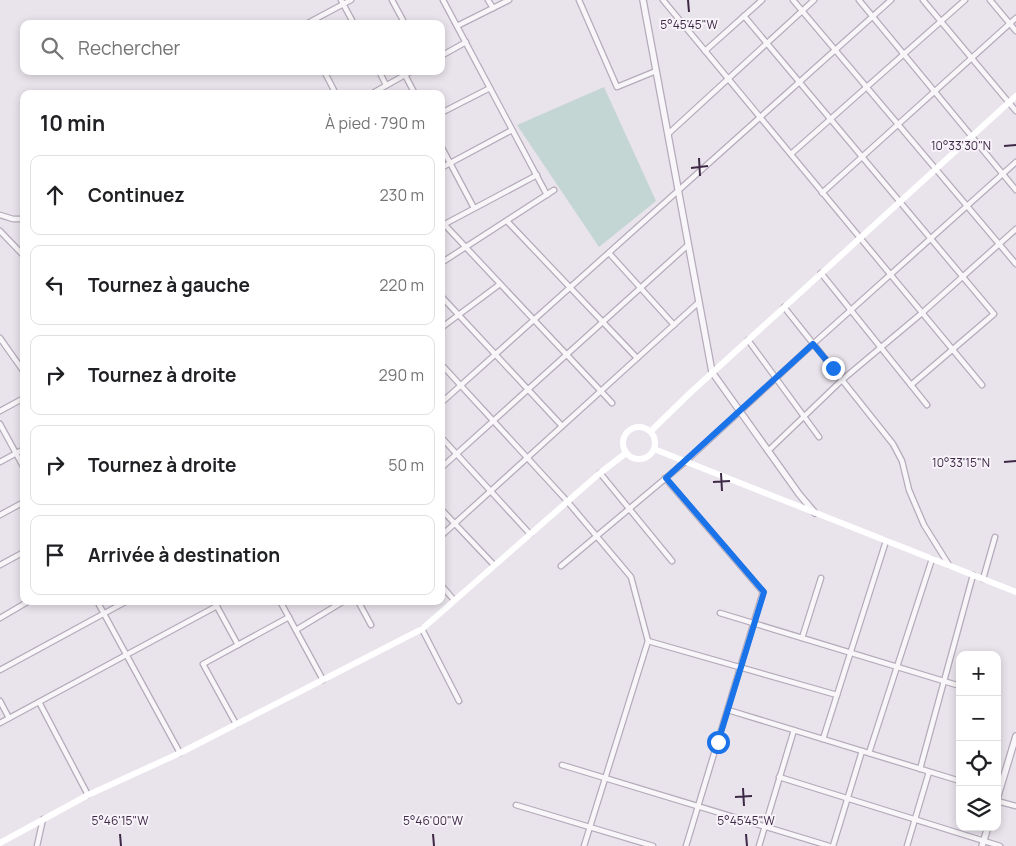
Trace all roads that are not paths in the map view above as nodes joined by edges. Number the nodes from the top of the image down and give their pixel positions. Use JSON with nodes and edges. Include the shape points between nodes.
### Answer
{"nodes":[{"id":1,"x":352,"y":0,"type":"edge"},
{"id":2,"x":392,"y":0,"type":"edge"},
{"id":3,"x":443,"y":0,"type":"edge"},
{"id":4,"x":488,"y":0,"type":"edge"},
{"id":5,"x":509,"y":0,"type":"edge"},
{"id":6,"x":579,"y":0,"type":"edge"},
{"id":7,"x":643,"y":0,"type":"edge"},
{"id":8,"x":663,"y":0,"type":"edge"},
{"id":9,"x":762,"y":0,"type":"edge"},
{"id":10,"x":794,"y":0,"type":"edge"},
{"id":11,"x":814,"y":0,"type":"edge"},
{"id":12,"x":859,"y":0,"type":"edge"},
{"id":13,"x":891,"y":0,"type":"edge"},
{"id":14,"x":922,"y":0,"type":"edge"},
{"id":15,"x":964,"y":0,"type":"edge"},
{"id":16,"x":990,"y":0,"type":"edge"},
{"id":17,"x":342,"y":2,"type":"edge"},
{"id":18,"x":493,"y":8,"type":"junction"},
{"id":19,"x":802,"y":11,"type":"junction"},
{"id":20,"x":744,"y":16,"type":"junction"},
{"id":21,"x":873,"y":16,"type":"junction"},
{"id":22,"x":1016,"y":18,"type":"edge"},
{"id":23,"x":313,"y":20,"type":"edge"},
{"id":24,"x":352,"y":20,"type":"edge"},
{"id":25,"x":403,"y":20,"type":"edge"},
{"id":26,"x":940,"y":21,"type":"junction"},
{"id":27,"x":1010,"y":24,"type":"junction"},
{"id":28,"x":457,"y":26,"type":"junction"},
{"id":29,"x":1016,"y":31,"type":"edge"},
{"id":30,"x":466,"y":42,"type":"junction"},
{"id":31,"x":766,"y":44,"type":"junction"},
{"id":32,"x":835,"y":50,"type":"junction"},
{"id":33,"x":705,"y":51,"type":"junction"},
{"id":34,"x":445,"y":54,"type":"edge"},
{"id":35,"x":904,"y":54,"type":"junction"},
{"id":36,"x":972,"y":58,"type":"junction"},
{"id":37,"x":656,"y":71,"type":"junction"},
{"id":38,"x":326,"y":75,"type":"edge"},
{"id":39,"x":381,"y":75,"type":"edge"},
{"id":40,"x":405,"y":75,"type":"joint"},
{"id":41,"x":728,"y":79,"type":"junction"},
{"id":42,"x":799,"y":82,"type":"junction"},
{"id":43,"x":386,"y":85,"type":"junction"},
{"id":44,"x":867,"y":87,"type":"junction"},
{"id":45,"x":490,"y":88,"type":"junction"},
{"id":46,"x":334,"y":90,"type":"edge"},
{"id":47,"x":378,"y":90,"type":"edge"},
{"id":48,"x":413,"y":90,"type":"edge"},
{"id":49,"x":935,"y":91,"type":"junction"},
{"id":50,"x":1016,"y":96,"type":"edge"},
{"id":51,"x":1009,"y":103,"type":"junction"},
{"id":52,"x":445,"y":111,"type":"edge"},
{"id":53,"x":1016,"y":111,"type":"edge"},
{"id":54,"x":760,"y":118,"type":"junction"},
{"id":55,"x":830,"y":119,"type":"junction"},
{"id":56,"x":898,"y":124,"type":"junction"},
{"id":57,"x":512,"y":130,"type":"junction"},
{"id":58,"x":668,"y":134,"type":"junction"},
{"id":59,"x":972,"y":136,"type":"junction"},
{"id":60,"x":445,"y":154,"type":"edge"},
{"id":61,"x":791,"y":154,"type":"junction"},
{"id":62,"x":862,"y":157,"type":"junction"},
{"id":63,"x":1016,"y":162,"type":"edge"},
{"id":64,"x":450,"y":163,"type":"junction"},
{"id":65,"x":445,"y":166,"type":"edge"},
{"id":66,"x":936,"y":169,"type":"junction"},
{"id":67,"x":1003,"y":174,"type":"junction"},
{"id":68,"x":537,"y":175,"type":"junction"},
{"id":69,"x":554,"y":190,"type":"dead end"},
{"id":70,"x":1016,"y":190,"type":"edge"},
{"id":71,"x":678,"y":191,"type":"junction"},
{"id":72,"x":822,"y":193,"type":"junction"},
{"id":73,"x":547,"y":194,"type":"junction"},
{"id":74,"x":900,"y":202,"type":"junction"},
{"id":75,"x":967,"y":206,"type":"junction"},
{"id":76,"x":474,"y":208,"type":"junction"},
{"id":77,"x":0,"y":215,"type":"edge"},
{"id":78,"x":20,"y":219,"type":"edge"},
{"id":79,"x":506,"y":221,"type":"junction"},
{"id":80,"x":445,"y":224,"type":"edge"},
{"id":81,"x":445,"y":227,"type":"edge"},
{"id":82,"x":1016,"y":229,"type":"edge"},
{"id":83,"x":0,"y":231,"type":"edge"},
{"id":84,"x":860,"y":238,"type":"junction"},
{"id":85,"x":930,"y":239,"type":"junction"},
{"id":86,"x":688,"y":244,"type":"junction"},
{"id":87,"x":999,"y":244,"type":"junction"},
{"id":88,"x":466,"y":247,"type":"junction"},
{"id":89,"x":20,"y":252,"type":"edge"},
{"id":90,"x":609,"y":253,"type":"junction"},
{"id":91,"x":445,"y":260,"type":"edge"},
{"id":92,"x":1016,"y":264,"type":"edge"},
{"id":93,"x":821,"y":273,"type":"junction"},
{"id":94,"x":890,"y":274,"type":"junction"},
{"id":95,"x":962,"y":277,"type":"junction"},
{"id":96,"x":500,"y":284,"type":"junction"},
{"id":97,"x":570,"y":288,"type":"junction"},
{"id":98,"x":640,"y":288,"type":"junction"},
{"id":99,"x":445,"y":300,"type":"edge"},
{"id":100,"x":699,"y":302,"type":"junction"},
{"id":101,"x":784,"y":307,"type":"junction"},
{"id":102,"x":851,"y":310,"type":"junction"},
{"id":103,"x":922,"y":313,"type":"junction"},
{"id":104,"x":459,"y":315,"type":"junction"},
{"id":105,"x":534,"y":320,"type":"junction"},
{"id":106,"x":603,"y":322,"type":"junction"},
{"id":107,"x":445,"y":325,"type":"edge"},
{"id":108,"x":674,"y":325,"type":"junction"},
{"id":109,"x":0,"y":338,"type":"edge"},
{"id":110,"x":748,"y":340,"type":"junction"},
{"id":111,"x":813,"y":344,"type":"junction"},
{"id":112,"x":881,"y":348,"type":"junction"},
{"id":113,"x":952,"y":350,"type":"junction"},
{"id":114,"x":496,"y":354,"type":"junction"},
{"id":115,"x":566,"y":355,"type":"junction"},
{"id":116,"x":637,"y":358,"type":"junction"},
{"id":117,"x":20,"y":366,"type":"edge"},
{"id":118,"x":445,"y":368,"type":"edge"},
{"id":119,"x":712,"y":372,"type":"junction"},
{"id":120,"x":776,"y":378,"type":"junction"},
{"id":121,"x":842,"y":380,"type":"junction"},
{"id":122,"x":461,"y":385,"type":"junction"},
{"id":123,"x":911,"y":385,"type":"junction"},
{"id":124,"x":982,"y":385,"type":"dead end"},
{"id":125,"x":528,"y":390,"type":"junction"},
{"id":126,"x":600,"y":392,"type":"junction"},
{"id":127,"x":445,"y":399,"type":"edge"},
{"id":128,"x":20,"y":400,"type":"edge"},
{"id":129,"x":612,"y":404,"type":"dead end"},
{"id":130,"x":927,"y":405,"type":"dead end"},
{"id":131,"x":0,"y":411,"type":"edge"},
{"id":132,"x":740,"y":411,"type":"junction"},
{"id":133,"x":804,"y":417,"type":"junction"},
{"id":134,"x":494,"y":421,"type":"junction"},
{"id":135,"x":0,"y":424,"type":"edge"},
{"id":136,"x":562,"y":426,"type":"junction"},
{"id":137,"x":651,"y":431,"type":"junction"},
{"id":138,"x":819,"y":437,"type":"dead end"},
{"id":139,"x":445,"y":441,"type":"edge"},
{"id":140,"x":654,"y":449,"type":"junction"},
{"id":141,"x":20,"y":451,"type":"edge"},
{"id":142,"x":768,"y":451,"type":"junction"},
{"id":143,"x":16,"y":453,"type":"junction"},
{"id":144,"x":626,"y":453,"type":"junction"},
{"id":145,"x":457,"y":454,"type":"junction"},
{"id":146,"x":527,"y":458,"type":"junction"},
{"id":147,"x":20,"y":460,"type":"edge"},
{"id":148,"x":0,"y":462,"type":"edge"},
{"id":149,"x":684,"y":462,"type":"junction"},
{"id":150,"x":445,"y":464,"type":"edge"},
{"id":151,"x":600,"y":473,"type":"junction"},
{"id":152,"x":666,"y":478,"type":"junction"},
{"id":153,"x":491,"y":491,"type":"junction"},
{"id":154,"x":567,"y":502,"type":"junction"},
{"id":155,"x":20,"y":504,"type":"edge"},
{"id":156,"x":629,"y":509,"type":"junction"},
{"id":157,"x":445,"y":513,"type":"edge"},
{"id":158,"x":815,"y":514,"type":"junction"},
{"id":159,"x":0,"y":515,"type":"edge"},
{"id":160,"x":455,"y":524,"type":"junction"},
{"id":161,"x":445,"y":533,"type":"edge"},
{"id":162,"x":530,"y":534,"type":"junction"},
{"id":163,"x":597,"y":536,"type":"junction"},
{"id":164,"x":995,"y":537,"type":"dead end"},
{"id":165,"x":886,"y":541,"type":"junction"},
{"id":166,"x":20,"y":554,"type":"edge"},
{"id":167,"x":932,"y":559,"type":"junction"},
{"id":168,"x":672,"y":561,"type":"dead end"},
{"id":169,"x":0,"y":565,"type":"edge"},
{"id":170,"x":949,"y":565,"type":"junction"},
{"id":171,"x":494,"y":566,"type":"junction"},
{"id":172,"x":562,"y":566,"type":"dead end"},
{"id":173,"x":973,"y":575,"type":"junction"},
{"id":174,"x":821,"y":578,"type":"dead end"},
{"id":175,"x":983,"y":579,"type":"junction"},
{"id":176,"x":445,"y":590,"type":"edge"},
{"id":177,"x":1016,"y":591,"type":"edge"},
{"id":178,"x":454,"y":600,"type":"junction"},
{"id":179,"x":22,"y":605,"type":"edge"},
{"id":180,"x":99,"y":605,"type":"edge"},
{"id":181,"x":120,"y":605,"type":"edge"},
{"id":182,"x":213,"y":605,"type":"edge"},
{"id":183,"x":216,"y":605,"type":"edge"},
{"id":184,"x":282,"y":605,"type":"edge"},
{"id":185,"x":337,"y":605,"type":"edge"},
{"id":186,"x":360,"y":605,"type":"edge"},
{"id":187,"x":720,"y":613,"type":"dead end"},
{"id":188,"x":104,"y":614,"type":"junction"},
{"id":189,"x":289,"y":617,"type":"junction"},
{"id":190,"x":0,"y":618,"type":"edge"},
{"id":191,"x":754,"y":624,"type":"junction"},
{"id":192,"x":371,"y":625,"type":"dead end"},
{"id":193,"x":422,"y":629,"type":"junction"},
{"id":194,"x":296,"y":630,"type":"junction"},
{"id":195,"x":802,"y":638,"type":"junction"},
{"id":196,"x":648,"y":641,"type":"junction"},
{"id":197,"x":238,"y":645,"type":"junction"},
{"id":198,"x":850,"y":653,"type":"junction"},
{"id":199,"x":126,"y":655,"type":"junction"},
{"id":200,"x":897,"y":667,"type":"junction"},
{"id":201,"x":740,"y":668,"type":"junction"},
{"id":202,"x":0,"y":670,"type":"edge"},
{"id":203,"x":323,"y":680,"type":"junction"},
{"id":204,"x":944,"y":682,"type":"junction"},
{"id":205,"x":956,"y":685,"type":"edge"},
{"id":206,"x":837,"y":695,"type":"junction"},
{"id":207,"x":0,"y":701,"type":"edge"},
{"id":208,"x":459,"y":701,"type":"dead end"},
{"id":209,"x":39,"y":702,"type":"junction"},
{"id":210,"x":728,"y":710,"type":"junction"},
{"id":211,"x":9,"y":718,"type":"junction"},
{"id":212,"x":0,"y":723,"type":"edge"},
{"id":213,"x":236,"y":724,"type":"junction"},
{"id":214,"x":794,"y":730,"type":"junction"},
{"id":215,"x":1016,"y":736,"type":"edge"},
{"id":216,"x":823,"y":739,"type":"junction"},
{"id":217,"x":862,"y":751,"type":"junction"},
{"id":218,"x":1014,"y":751,"type":"edge"},
{"id":219,"x":180,"y":753,"type":"junction"},
{"id":220,"x":869,"y":753,"type":"junction"},
{"id":221,"x":562,"y":765,"type":"dead end"},
{"id":222,"x":920,"y":769,"type":"junction"},
{"id":223,"x":929,"y":772,"type":"junction"},
{"id":224,"x":780,"y":777,"type":"junction"},
{"id":225,"x":605,"y":778,"type":"junction"},
{"id":226,"x":956,"y":780,"type":"edge"},
{"id":227,"x":1001,"y":788,"type":"edge"},
{"id":228,"x":88,"y":795,"type":"junction"},
{"id":229,"x":848,"y":798,"type":"junction"},
{"id":230,"x":1001,"y":798,"type":"edge"},
{"id":231,"x":516,"y":805,"type":"dead end"},
{"id":232,"x":698,"y":806,"type":"junction"},
{"id":233,"x":1016,"y":806,"type":"edge"},
{"id":234,"x":43,"y":820,"type":"junction"},
{"id":235,"x":915,"y":820,"type":"junction"},
{"id":236,"x":765,"y":826,"type":"junction"},
{"id":237,"x":590,"y":827,"type":"junction"},
{"id":238,"x":987,"y":831,"type":"edge"},
{"id":239,"x":0,"y":843,"type":"edge"},
{"id":240,"x":983,"y":844,"type":"edge"},
{"id":241,"x":36,"y":846,"type":"edge"},
{"id":242,"x":584,"y":846,"type":"edge"},
{"id":243,"x":653,"y":846,"type":"edge"},
{"id":244,"x":686,"y":846,"type":"edge"},
{"id":245,"x":759,"y":846,"type":"edge"},
{"id":246,"x":831,"y":846,"type":"edge"},
{"id":247,"x":907,"y":846,"type":"edge"},
{"id":248,"x":1000,"y":846,"type":"edge"}],
"edges":[{"from":1,"to":17,"type":"street"},
{"from":2,"to":25,"type":"street"},
{"from":3,"to":28,"type":"street"},
{"from":4,"to":18,"type":"street"},
{"from":5,"to":18,"type":"street"},
{"from":6,"to":37,"type":"street","via":[[617,87]]},
{"from":7,"to":37,"type":"street"},
{"from":8,"to":33,"type":"street"},
{"from":9,"to":20,"type":"street"},
{"from":10,"to":19,"type":"street"},
{"from":11,"to":19,"type":"street"},
{"from":12,"to":21,"type":"street"},
{"from":13,"to":21,"type":"street"},
{"from":14,"to":26,"type":"street"},
{"from":15,"to":26,"type":"street"},
{"from":16,"to":27,"type":"street"},
{"from":17,"to":23,"type":"street"},
{"from":17,"to":24,"type":"street"},
{"from":18,"to":28,"type":"street"},
{"from":19,"to":31,"type":"street"},
{"from":19,"to":32,"type":"street"},
{"from":20,"to":31,"type":"street"},
{"from":20,"to":33,"type":"street"},
{"from":21,"to":32,"type":"street"},
{"from":21,"to":35,"type":"street"},
{"from":22,"to":27,"type":"street"},
{"from":26,"to":35,"type":"street"},
{"from":26,"to":36,"type":"street"},
{"from":27,"to":29,"type":"street"},
{"from":27,"to":36,"type":"street"},
{"from":28,"to":30,"type":"street"},
{"from":30,"to":34,"type":"street"},
{"from":30,"to":45,"type":"street"},
{"from":31,"to":41,"type":"street"},
{"from":31,"to":42,"type":"street"},
{"from":32,"to":42,"type":"street"},
{"from":32,"to":44,"type":"street"},
{"from":33,"to":41,"type":"street"},
{"from":35,"to":44,"type":"street"},
{"from":35,"to":49,"type":"street"},
{"from":36,"to":49,"type":"street"},
{"from":36,"to":51,"type":"street"},
{"from":37,"to":58,"type":"street"},
{"from":38,"to":46,"type":"street"},
{"from":39,"to":43,"type":"street"},
{"from":40,"to":43,"type":"street"},
{"from":40,"to":48,"type":"street"},
{"from":41,"to":54,"type":"street"},
{"from":41,"to":58,"type":"street"},
{"from":42,"to":54,"type":"street"},
{"from":42,"to":55,"type":"street"},
{"from":43,"to":47,"type":"street"},
{"from":44,"to":55,"type":"street"},
{"from":44,"to":56,"type":"street"},
{"from":45,"to":52,"type":"street"},
{"from":45,"to":57,"type":"street"},
{"from":49,"to":56,"type":"street"},
{"from":49,"to":59,"type":"street"},
{"from":50,"to":51,"type":"main road"},
{"from":51,"to":53,"type":"street"},
{"from":51,"to":59,"type":"main road"},
{"from":54,"to":61,"type":"street"},
{"from":54,"to":71,"type":"street"},
{"from":55,"to":61,"type":"street"},
{"from":55,"to":62,"type":"street"},
{"from":56,"to":62,"type":"street"},
{"from":56,"to":66,"type":"street"},
{"from":57,"to":64,"type":"street"},
{"from":57,"to":68,"type":"street"},
{"from":58,"to":71,"type":"street"},
{"from":59,"to":66,"type":"main road"},
{"from":59,"to":67,"type":"street"},
{"from":60,"to":64,"type":"street"},
{"from":61,"to":72,"type":"street"},
{"from":62,"to":72,"type":"street"},
{"from":62,"to":74,"type":"street"},
{"from":63,"to":67,"type":"street"},
{"from":64,"to":65,"type":"street"},
{"from":64,"to":76,"type":"street"},
{"from":66,"to":74,"type":"main road"},
{"from":66,"to":75,"type":"street"},
{"from":67,"to":70,"type":"street"},
{"from":67,"to":75,"type":"street"},
{"from":68,"to":73,"type":"street"},
{"from":68,"to":76,"type":"street"},
{"from":69,"to":73,"type":"street"},
{"from":71,"to":86,"type":"street"},
{"from":71,"to":90,"type":"street"},
{"from":72,"to":84,"type":"street"},
{"from":73,"to":79,"type":"street"},
{"from":74,"to":84,"type":"main road"},
{"from":74,"to":85,"type":"street"},
{"from":75,"to":85,"type":"street"},
{"from":75,"to":87,"type":"street"},
{"from":76,"to":80,"type":"street"},
{"from":77,"to":78,"type":"street"},
{"from":79,"to":88,"type":"street"},
{"from":79,"to":97,"type":"street"},
{"from":81,"to":88,"type":"street"},
{"from":82,"to":87,"type":"street"},
{"from":83,"to":89,"type":"street"},
{"from":84,"to":93,"type":"main road"},
{"from":84,"to":94,"type":"street"},
{"from":85,"to":94,"type":"street"},
{"from":85,"to":95,"type":"street"},
{"from":86,"to":98,"type":"street"},
{"from":86,"to":100,"type":"street"},
{"from":87,"to":92,"type":"street"},
{"from":87,"to":95,"type":"street"},
{"from":88,"to":91,"type":"street"},
{"from":88,"to":96,"type":"street"},
{"from":90,"to":97,"type":"street"},
{"from":90,"to":98,"type":"street"},
{"from":93,"to":101,"type":"main road"},
{"from":93,"to":102,"type":"street"},
{"from":94,"to":102,"type":"street"},
{"from":94,"to":103,"type":"street"},
{"from":95,"to":103,"type":"street"},
{"from":95,"to":113,"type":"street","via":[[994,314]]},
{"from":96,"to":104,"type":"street"},
{"from":96,"to":105,"type":"street"},
{"from":97,"to":105,"type":"street"},
{"from":97,"to":106,"type":"street"},
{"from":98,"to":106,"type":"street"},
{"from":98,"to":108,"type":"street"},
{"from":99,"to":104,"type":"street"},
{"from":100,"to":108,"type":"street"},
{"from":100,"to":119,"type":"street"},
{"from":101,"to":110,"type":"main road"},
{"from":101,"to":111,"type":"street"},
{"from":102,"to":111,"type":"street"},
{"from":102,"to":112,"type":"street"},
{"from":103,"to":112,"type":"street"},
{"from":103,"to":113,"type":"street"},
{"from":104,"to":107,"type":"street"},
{"from":104,"to":114,"type":"street"},
{"from":105,"to":114,"type":"street"},
{"from":105,"to":115,"type":"street"},
{"from":106,"to":115,"type":"street"},
{"from":106,"to":116,"type":"street"},
{"from":108,"to":116,"type":"street"},
{"from":109,"to":117,"type":"street"},
{"from":110,"to":119,"type":"main road"},
{"from":110,"to":120,"type":"street"},
{"from":111,"to":120,"type":"street"},
{"from":111,"to":121,"type":"street"},
{"from":112,"to":121,"type":"street"},
{"from":112,"to":123,"type":"street"},
{"from":113,"to":123,"type":"street"},
{"from":113,"to":124,"type":"street"},
{"from":114,"to":122,"type":"street"},
{"from":114,"to":125,"type":"street"},
{"from":115,"to":125,"type":"street"},
{"from":115,"to":126,"type":"street"},
{"from":116,"to":126,"type":"street"},
{"from":118,"to":122,"type":"street"},
{"from":119,"to":132,"type":"street"},
{"from":119,"to":137,"type":"main road"},
{"from":120,"to":132,"type":"street"},
{"from":120,"to":133,"type":"street"},
{"from":121,"to":133,"type":"street"},
{"from":121,"to":170,"type":"street","via":[[894,444],[924,525]]},
{"from":122,"to":127,"type":"street"},
{"from":122,"to":134,"type":"street"},
{"from":123,"to":130,"type":"street"},
{"from":125,"to":134,"type":"street"},
{"from":125,"to":136,"type":"street"},
{"from":126,"to":129,"type":"street"},
{"from":126,"to":136,"type":"street"},
{"from":128,"to":131,"type":"street"},
{"from":132,"to":142,"type":"street"},
{"from":132,"to":149,"type":"street"},
{"from":133,"to":138,"type":"street"},
{"from":133,"to":142,"type":"street"},
{"from":134,"to":145,"type":"street"},
{"from":134,"to":146,"type":"street"},
{"from":135,"to":143,"type":"street"},
{"from":136,"to":146,"type":"street"},
{"from":137,"to":140,"type":"main road","via":[[656,440]]},
{"from":137,"to":144,"type":"main road","via":[[642,426],[627,431],[623,440]]},
{"from":139,"to":145,"type":"street"},
{"from":140,"to":144,"type":"main road","via":[[641,459]]},
{"from":140,"to":149,"type":"main road"},
{"from":141,"to":143,"type":"street"},
{"from":142,"to":158,"type":"street"},
{"from":143,"to":147,"type":"street"},
{"from":143,"to":148,"type":"street"},
{"from":144,"to":151,"type":"main road"},
{"from":145,"to":150,"type":"street"},
{"from":145,"to":153,"type":"street"},
{"from":146,"to":153,"type":"street"},
{"from":146,"to":154,"type":"street"},
{"from":149,"to":152,"type":"street"},
{"from":149,"to":158,"type":"main road"},
{"from":151,"to":154,"type":"main road"},
{"from":151,"to":156,"type":"street"},
{"from":152,"to":156,"type":"street"},
{"from":152,"to":191,"type":"street","via":[[764,592]]},
{"from":153,"to":160,"type":"street"},
{"from":153,"to":162,"type":"street"},
{"from":154,"to":162,"type":"main road"},
{"from":154,"to":163,"type":"street"},
{"from":155,"to":159,"type":"street"},
{"from":156,"to":163,"type":"street"},
{"from":156,"to":168,"type":"street"},
{"from":157,"to":160,"type":"street"},
{"from":158,"to":165,"type":"main road"},
{"from":160,"to":161,"type":"street"},
{"from":160,"to":171,"type":"street"},
{"from":162,"to":171,"type":"main road"},
{"from":163,"to":172,"type":"street"},
{"from":163,"to":196,"type":"street","via":[[631,577]]},
{"from":164,"to":175,"type":"street"},
{"from":165,"to":167,"type":"main road"},
{"from":165,"to":198,"type":"street"},
{"from":166,"to":169,"type":"street"},
{"from":167,"to":170,"type":"main road"},
{"from":167,"to":200,"type":"street"},
{"from":170,"to":173,"type":"main road"},
{"from":171,"to":178,"type":"main road"},
{"from":173,"to":175,"type":"main road"},
{"from":173,"to":204,"type":"street"},
{"from":174,"to":195,"type":"street"},
{"from":175,"to":177,"type":"main road"},
{"from":176,"to":178,"type":"street"},
{"from":178,"to":193,"type":"main road"},
{"from":179,"to":190,"type":"street"},
{"from":180,"to":188,"type":"street"},
{"from":181,"to":188,"type":"street"},
{"from":182,"to":199,"type":"street"},
{"from":183,"to":197,"type":"street"},
{"from":184,"to":189,"type":"street"},
{"from":185,"to":194,"type":"street"},
{"from":186,"to":192,"type":"street"},
{"from":187,"to":191,"type":"street"},
{"from":188,"to":199,"type":"street"},
{"from":188,"to":202,"type":"street"},
{"from":189,"to":194,"type":"street"},
{"from":189,"to":197,"type":"street"},
{"from":191,"to":195,"type":"street"},
{"from":191,"to":201,"type":"street"},
{"from":193,"to":203,"type":"main road"},
{"from":193,"to":208,"type":"street"},
{"from":194,"to":203,"type":"street"},
{"from":195,"to":198,"type":"street"},
{"from":196,"to":201,"type":"street"},
{"from":196,"to":225,"type":"street"},
{"from":197,"to":213,"type":"street","via":[[203,664]]},
{"from":198,"to":200,"type":"street"},
{"from":198,"to":206,"type":"street"},
{"from":199,"to":209,"type":"street"},
{"from":199,"to":219,"type":"street"},
{"from":200,"to":204,"type":"street"},
{"from":200,"to":220,"type":"street"},
{"from":201,"to":206,"type":"street"},
{"from":201,"to":210,"type":"street"},
{"from":203,"to":213,"type":"main road"},
{"from":204,"to":205,"type":"street"},
{"from":204,"to":222,"type":"street"},
{"from":206,"to":216,"type":"street"},
{"from":207,"to":211,"type":"street"},
{"from":209,"to":211,"type":"street"},
{"from":209,"to":228,"type":"street"},
{"from":210,"to":214,"type":"street"},
{"from":210,"to":232,"type":"street"},
{"from":211,"to":212,"type":"street"},
{"from":213,"to":219,"type":"main road"},
{"from":214,"to":216,"type":"street"},
{"from":214,"to":224,"type":"street"},
{"from":215,"to":218,"type":"street"},
{"from":216,"to":217,"type":"street"},
{"from":217,"to":220,"type":"street"},
{"from":217,"to":229,"type":"street"},
{"from":218,"to":227,"type":"street"},
{"from":219,"to":228,"type":"main road"},
{"from":220,"to":222,"type":"street"},
{"from":221,"to":225,"type":"street"},
{"from":222,"to":223,"type":"street"},
{"from":223,"to":226,"type":"street"},
{"from":223,"to":235,"type":"street"},
{"from":224,"to":229,"type":"street"},
{"from":224,"to":236,"type":"street"},
{"from":225,"to":232,"type":"street"},
{"from":225,"to":237,"type":"street"},
{"from":228,"to":234,"type":"main road"},
{"from":229,"to":235,"type":"street"},
{"from":229,"to":246,"type":"street"},
{"from":230,"to":233,"type":"street"},
{"from":231,"to":237,"type":"street"},
{"from":232,"to":236,"type":"street"},
{"from":232,"to":244,"type":"street"},
{"from":234,"to":239,"type":"main road"},
{"from":234,"to":241,"type":"street"},
{"from":235,"to":240,"type":"street"},
{"from":235,"to":247,"type":"street"},
{"from":236,"to":245,"type":"street"},
{"from":236,"to":246,"type":"street"},
{"from":237,"to":242,"type":"street"},
{"from":237,"to":243,"type":"street"},
{"from":238,"to":240,"type":"street"},
{"from":240,"to":248,"type":"street"}]}
